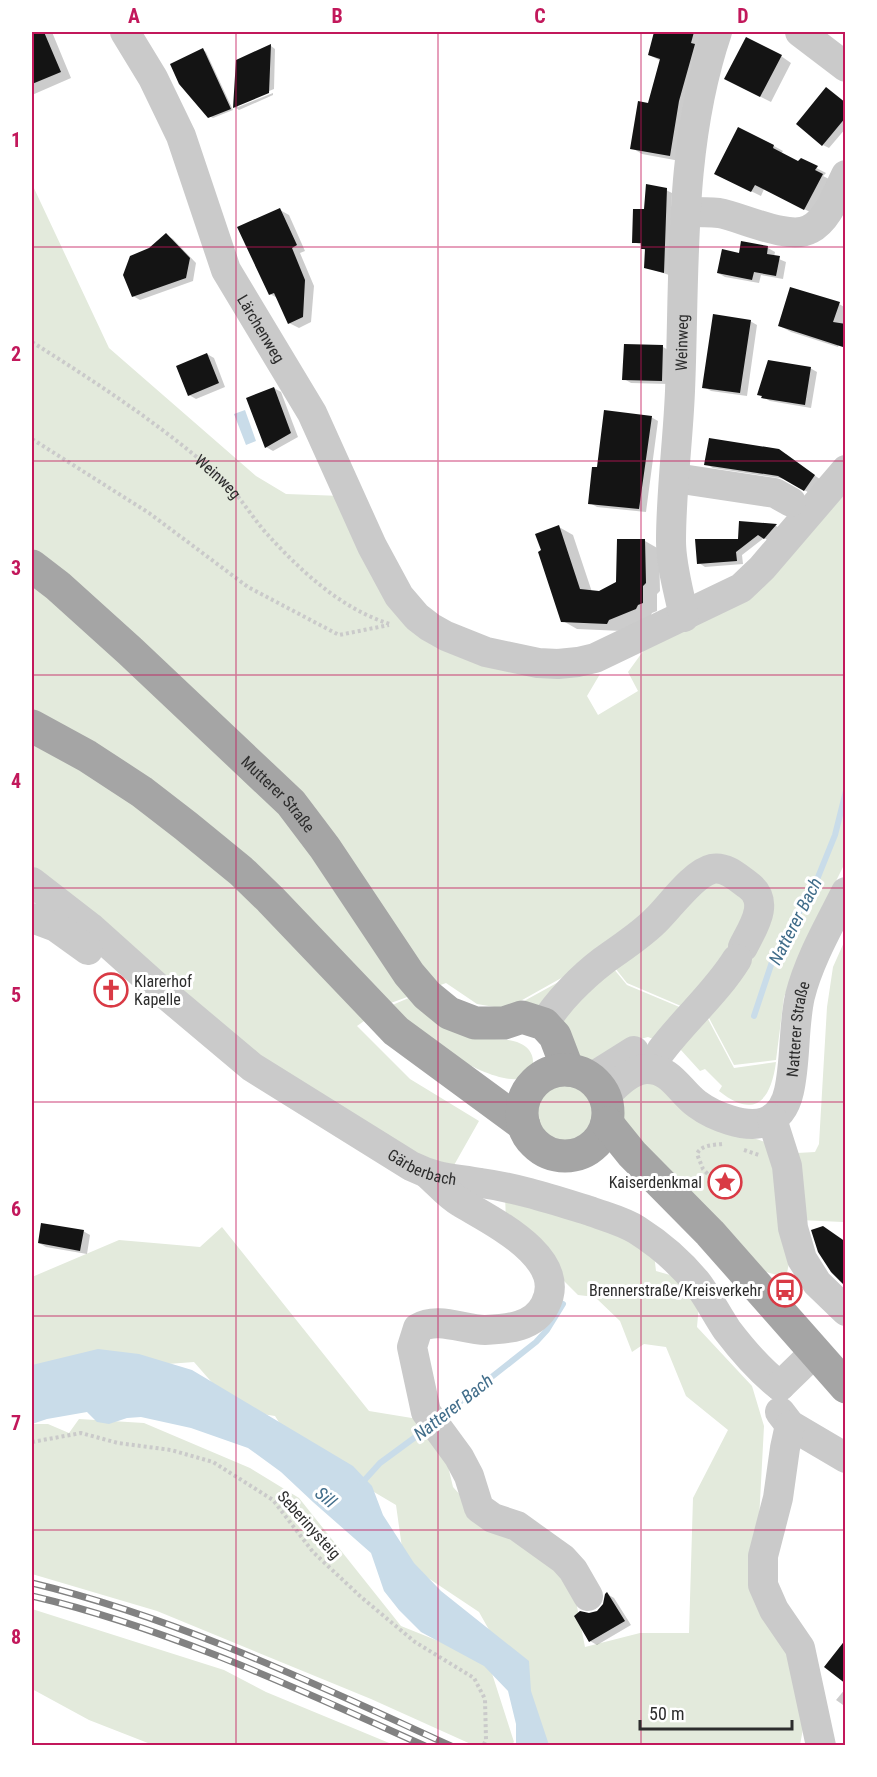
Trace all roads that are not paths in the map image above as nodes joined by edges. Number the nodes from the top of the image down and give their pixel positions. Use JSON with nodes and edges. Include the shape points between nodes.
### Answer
{"nodes":[{"id":1,"x":125,"y":32,"type":"edge"},
{"id":2,"x":717,"y":32,"type":"edge"},
{"id":3,"x":800,"y":32,"type":"edge"},
{"id":4,"x":846,"y":67,"type":"edge"},
{"id":5,"x":846,"y":175,"type":"edge"},
{"id":6,"x":686,"y":212,"type":"junction"},
{"id":7,"x":846,"y":470,"type":"edge"},
{"id":8,"x":675,"y":478,"type":"junction"},
{"id":9,"x":791,"y":502,"type":"dead end"},
{"id":10,"x":32,"y":566,"type":"edge"},
{"id":11,"x":684,"y":617,"type":"junction"},
{"id":12,"x":32,"y":726,"type":"edge"},
{"id":13,"x":32,"y":882,"type":"edge"},
{"id":14,"x":846,"y":892,"type":"edge"},
{"id":15,"x":32,"y":918,"type":"edge"},
{"id":16,"x":158,"y":988,"type":"junction"},
{"id":17,"x":504,"y":1023,"type":"junction"},
{"id":18,"x":544,"y":1024,"type":"junction"},
{"id":19,"x":661,"y":1051,"type":"junction"},
{"id":20,"x":569,"y":1101,"type":"junction"},
{"id":21,"x":772,"y":1119,"type":"junction"},
{"id":22,"x":726,"y":1131,"type":"junction"},
{"id":23,"x":429,"y":1175,"type":"junction"},
{"id":24,"x":846,"y":1311,"type":"edge"},
{"id":25,"x":814,"y":1352,"type":"junction"},
{"id":26,"x":780,"y":1386,"type":"junction"},
{"id":27,"x":846,"y":1387,"type":"edge"},
{"id":28,"x":790,"y":1425,"type":"junction"},
{"id":29,"x":846,"y":1458,"type":"edge"},
{"id":30,"x":588,"y":1596,"type":"dead end"},
{"id":31,"x":821,"y":1746,"type":"edge"}],
"edges":[{"from":1,"to":11,"type":"street","name":"Lärchenweg","via":[[181,136],[226,270],[306,402],[399,596],[403,620],[486,652],[558,664],[596,658]]},
{"from":2,"to":6,"type":"street","name":"Weinweg","via":[[698,112]]},
{"from":3,"to":4,"type":"street"},
{"from":5,"to":6,"type":"street","via":[[825,214],[804,232],[719,213]]},
{"from":6,"to":8,"type":"street","name":"Weinweg"},
{"from":7,"to":11,"type":"street","via":[[752,579],[730,595]]},
{"from":8,"to":9,"type":"street","via":[[775,493]]},
{"from":8,"to":11,"type":"street","name":"Weinweg","via":[[672,555]]},
{"from":10,"to":17,"type":"main road","name":"Mutterer Straße","via":[[116,638],[291,803],[408,974],[427,995],[460,1019]]},
{"from":12,"to":20,"type":"main road","via":[[141,792],[213,848],[270,899],[396,1031],[455,1072],[495,1086]]},
{"from":13,"to":16,"type":"street","name":"Gärberbach"},
{"from":14,"to":21,"type":"street","name":"Natterer Straße","via":[[804,982],[787,1098]]},
{"from":15,"to":16,"type":"street","via":[[71,937],[113,968],[143,999]]},
{"from":16,"to":23,"type":"street","name":"Gärberbach","via":[[252,1067]]},
{"from":17,"to":18,"type":"main road","name":"Mutterer Straße","via":[[522,1017]]},
{"from":17,"to":20,"type":"main road","name":"Mutterer Straße","via":[[527,1033],[538,1044]]},
{"from":18,"to":19,"type":"street","via":[[560,1001],[601,963],[643,933],[694,879],[712,869],[722,869],[753,889],[759,897],[759,913],[723,979]]},
{"from":18,"to":20,"type":"main road","via":[[555,1036]]},
{"from":19,"to":20,"type":"street","via":[[636,1050],[622,1057]]},
{"from":19,"to":22,"type":"street","via":[[675,1057],[708,1092]]},
{"from":20,"to":22,"type":"street","via":[[630,1075],[656,1070],[670,1077]]},
{"from":20,"to":25,"type":"main road","via":[[710,1233]]},
{"from":21,"to":22,"type":"street","via":[[748,1124],[735,1122]]},
{"from":21,"to":24,"type":"street","via":[[787,1166],[793,1228],[802,1258],[817,1283]]},
{"from":23,"to":26,"type":"street","name":"Gärberbach","via":[[523,1191],[636,1229],[697,1283],[726,1329],[751,1360]]},
{"from":23,"to":30,"type":"street","via":[[458,1201],[494,1220],[522,1242],[543,1264],[550,1279],[543,1309],[522,1325],[483,1330],[433,1323],[418,1328],[412,1347],[434,1422],[470,1476],[479,1508],[493,1518],[517,1526],[562,1559]]},
{"from":25,"to":26,"type":"street"},
{"from":25,"to":27,"type":"main road"},
{"from":26,"to":28,"type":"street","via":[[779,1410]]},
{"from":28,"to":29,"type":"street"},
{"from":28,"to":31,"type":"street","via":[[763,1556],[763,1585],[774,1610],[800,1648]]}]}
